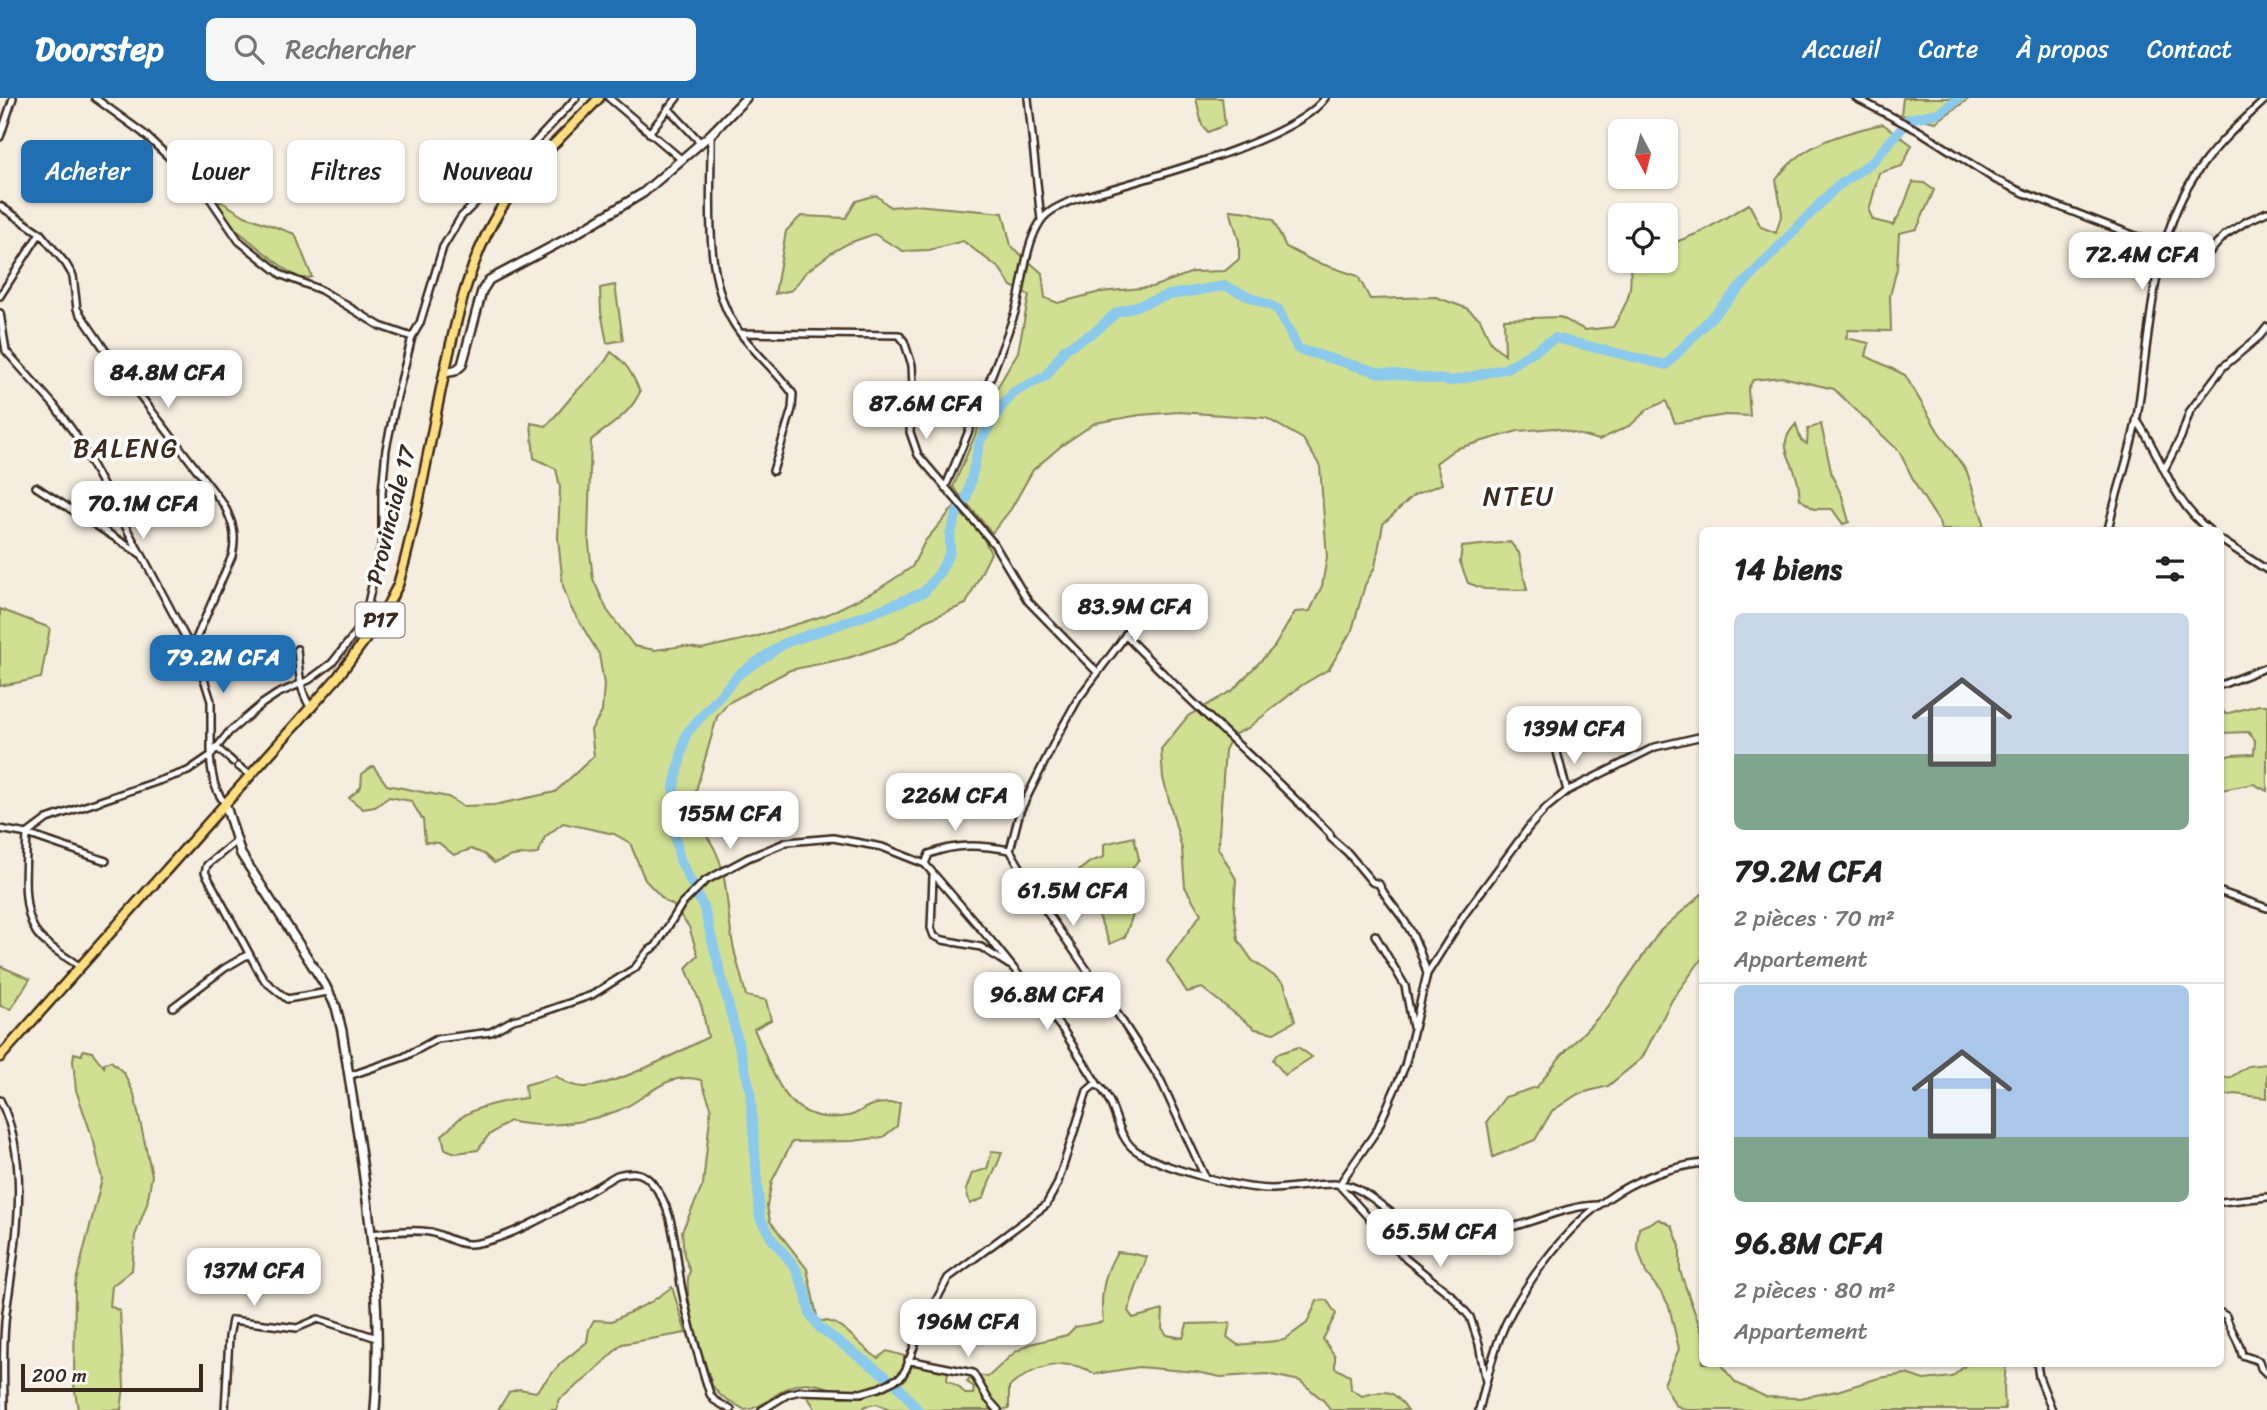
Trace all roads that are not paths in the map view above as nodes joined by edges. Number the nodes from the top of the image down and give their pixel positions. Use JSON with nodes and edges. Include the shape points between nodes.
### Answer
{"nodes":[{"id":1,"x":13,"y":98,"type":"edge"},
{"id":2,"x":95,"y":98,"type":"edge"},
{"id":3,"x":576,"y":98,"type":"edge"},
{"id":4,"x":599,"y":98,"type":"edge"},
{"id":5,"x":609,"y":98,"type":"edge"},
{"id":6,"x":677,"y":98,"type":"edge"},
{"id":7,"x":746,"y":98,"type":"edge"},
{"id":8,"x":1028,"y":98,"type":"edge"},
{"id":9,"x":1325,"y":98,"type":"edge"},
{"id":10,"x":1856,"y":98,"type":"edge"},
{"id":11,"x":2267,"y":98,"type":"edge"},
{"id":12,"x":668,"y":108,"type":"junction"},
{"id":13,"x":649,"y":133,"type":"junction"},
{"id":14,"x":711,"y":134,"type":"junction"},
{"id":15,"x":0,"y":137,"type":"edge"},
{"id":16,"x":701,"y":143,"type":"junction"},
{"id":17,"x":681,"y":159,"type":"junction"},
{"id":18,"x":0,"y":206,"type":"edge"},
{"id":19,"x":2267,"y":212,"type":"edge"},
{"id":20,"x":1041,"y":220,"type":"junction"},
{"id":21,"x":40,"y":233,"type":"junction"},
{"id":22,"x":2164,"y":248,"type":"junction"},
{"id":23,"x":0,"y":296,"type":"edge"},
{"id":24,"x":0,"y":313,"type":"edge"},
{"id":25,"x":2267,"y":327,"type":"edge"},
{"id":26,"x":741,"y":333,"type":"junction"},
{"id":27,"x":1,"y":334,"type":"edge"},
{"id":28,"x":412,"y":337,"type":"junction"},
{"id":29,"x":444,"y":373,"type":"junction"},
{"id":30,"x":2136,"y":419,"type":"junction"},
{"id":31,"x":2164,"y":470,"type":"junction"},
{"id":32,"x":773,"y":471,"type":"dead end"},
{"id":33,"x":36,"y":487,"type":"dead end"},
{"id":34,"x":945,"y":488,"type":"junction"},
{"id":35,"x":2109,"y":527,"type":"edge"},
{"id":36,"x":2206,"y":527,"type":"edge"},
{"id":37,"x":2224,"y":542,"type":"edge"},
{"id":38,"x":142,"y":555,"type":"junction"},
{"id":39,"x":2267,"y":570,"type":"edge"},
{"id":40,"x":1148,"y":599,"type":"dead end"},
{"id":41,"x":1125,"y":635,"type":"junction"},
{"id":42,"x":192,"y":648,"type":"junction"},
{"id":43,"x":297,"y":649,"type":"dead end"},
{"id":44,"x":2267,"y":667,"type":"edge"},
{"id":45,"x":1097,"y":672,"type":"junction"},
{"id":46,"x":301,"y":684,"type":"junction"},
{"id":47,"x":2224,"y":684,"type":"edge"},
{"id":48,"x":311,"y":708,"type":"junction"},
{"id":49,"x":1699,"y":737,"type":"edge"},
{"id":50,"x":216,"y":747,"type":"junction"},
{"id":51,"x":1556,"y":747,"type":"dead end"},
{"id":52,"x":210,"y":754,"type":"junction"},
{"id":53,"x":233,"y":762,"type":"dead end"},
{"id":54,"x":238,"y":766,"type":"dead end"},
{"id":55,"x":250,"y":775,"type":"junction"},
{"id":56,"x":1567,"y":791,"type":"junction"},
{"id":57,"x":225,"y":803,"type":"junction"},
{"id":58,"x":0,"y":829,"type":"edge"},
{"id":59,"x":27,"y":834,"type":"junction"},
{"id":60,"x":236,"y":841,"type":"junction"},
{"id":61,"x":1010,"y":850,"type":"junction"},
{"id":62,"x":106,"y":861,"type":"dead end"},
{"id":63,"x":925,"y":864,"type":"junction"},
{"id":64,"x":933,"y":876,"type":"junction"},
{"id":65,"x":2224,"y":893,"type":"edge"},
{"id":66,"x":2267,"y":908,"type":"edge"},
{"id":67,"x":1375,"y":935,"type":"dead end"},
{"id":68,"x":249,"y":954,"type":"junction"},
{"id":69,"x":79,"y":967,"type":"junction"},
{"id":70,"x":1012,"y":967,"type":"junction"},
{"id":71,"x":1427,"y":974,"type":"junction"},
{"id":72,"x":328,"y":992,"type":"junction"},
{"id":73,"x":173,"y":1007,"type":"dead end"},
{"id":74,"x":1414,"y":1030,"type":"junction"},
{"id":75,"x":0,"y":1057,"type":"edge"},
{"id":76,"x":349,"y":1076,"type":"junction"},
{"id":77,"x":1099,"y":1086,"type":"junction"},
{"id":78,"x":0,"y":1100,"type":"edge"},
{"id":79,"x":8,"y":1116,"type":"junction"},
{"id":80,"x":0,"y":1121,"type":"edge"},
{"id":81,"x":1699,"y":1164,"type":"edge"},
{"id":82,"x":1205,"y":1177,"type":"junction"},
{"id":83,"x":1339,"y":1185,"type":"junction"},
{"id":84,"x":2267,"y":1197,"type":"edge"},
{"id":85,"x":2224,"y":1202,"type":"edge"},
{"id":86,"x":1597,"y":1205,"type":"junction"},
{"id":87,"x":370,"y":1234,"type":"junction"},
{"id":88,"x":2224,"y":1315,"type":"edge"},
{"id":89,"x":377,"y":1338,"type":"junction"},
{"id":90,"x":908,"y":1360,"type":"junction"},
{"id":91,"x":2038,"y":1367,"type":"edge"},
{"id":92,"x":2267,"y":1374,"type":"edge"},
{"id":93,"x":1486,"y":1382,"type":"junction"},
{"id":94,"x":4,"y":1410,"type":"edge"},
{"id":95,"x":225,"y":1410,"type":"edge"},
{"id":96,"x":375,"y":1410,"type":"edge"},
{"id":97,"x":731,"y":1410,"type":"edge"},
{"id":98,"x":762,"y":1410,"type":"edge"},
{"id":99,"x":998,"y":1410,"type":"edge"},
{"id":100,"x":1479,"y":1410,"type":"edge"},
{"id":101,"x":2052,"y":1410,"type":"edge"}],
"edges":[{"from":1,"to":15,"type":"street"},
{"from":2,"to":28,"type":"street","via":[[143,133],[205,191],[239,241],[282,275],[321,290],[380,326]]},
{"from":3,"to":28,"type":"street","via":[[461,217],[443,247]]},
{"from":4,"to":29,"type":"main road","name":"Provinciale 17","number":"P17","via":[[538,162],[482,242]]},
{"from":5,"to":13,"type":"street"},
{"from":6,"to":12,"type":"street"},
{"from":7,"to":14,"type":"street"},
{"from":8,"to":20,"type":"street"},
{"from":9,"to":20,"type":"street","via":[[1308,115],[1251,143],[1073,200]]},
{"from":10,"to":22,"type":"street","via":[[1922,132],[1996,180]]},
{"from":11,"to":22,"type":"street","via":[[2193,179]]},
{"from":12,"to":13,"type":"street"},
{"from":12,"to":16,"type":"street"},
{"from":13,"to":17,"type":"street"},
{"from":14,"to":16,"type":"street"},
{"from":14,"to":26,"type":"street","via":[[713,251],[719,291]]},
{"from":16,"to":17,"type":"street"},
{"from":17,"to":29,"type":"street","via":[[627,204],[489,280],[462,365]]},
{"from":18,"to":21,"type":"street"},
{"from":19,"to":22,"type":"street","via":[[2225,235],[2206,256],[2194,258]]},
{"from":20,"to":34,"type":"street","via":[[1007,335]]},
{"from":21,"to":23,"type":"street"},
{"from":21,"to":42,"type":"street","via":[[73,276],[77,309],[224,505],[232,523],[232,556]]},
{"from":22,"to":30,"type":"street"},
{"from":24,"to":27,"type":"street"},
{"from":25,"to":31,"type":"street","via":[[2223,367],[2190,411]]},
{"from":26,"to":32,"type":"street","via":[[793,394]]},
{"from":26,"to":34,"type":"street","via":[[899,335],[912,365],[912,441]]},
{"from":27,"to":38,"type":"street","via":[[6,351],[75,434]]},
{"from":28,"to":46,"type":"street","via":[[386,449],[382,541],[363,621],[332,663]]},
{"from":29,"to":48,"type":"main road","name":"Provinciale 17","number":"P17","via":[[398,585],[379,622]]},
{"from":30,"to":31,"type":"street"},
{"from":30,"to":35,"type":"street"},
{"from":31,"to":36,"type":"street","via":[[2182,504]]},
{"from":33,"to":38,"type":"street"},
{"from":34,"to":45,"type":"street","via":[[994,544],[1028,601]]},
{"from":37,"to":39,"type":"street"},
{"from":38,"to":42,"type":"street"},
{"from":40,"to":41,"type":"street"},
{"from":41,"to":45,"type":"street"},
{"from":41,"to":71,"type":"street","via":[[1379,884],[1414,937]]},
{"from":42,"to":52,"type":"street","via":[[211,701]]},
{"from":43,"to":46,"type":"street"},
{"from":44,"to":47,"type":"street"},
{"from":45,"to":61,"type":"street","via":[[1032,786]]},
{"from":46,"to":48,"type":"street"},
{"from":46,"to":50,"type":"street","via":[[262,704]]},
{"from":48,"to":55,"type":"main road","name":"Provinciale 17","number":"P17"},
{"from":49,"to":56,"type":"street","via":[[1656,747]]},
{"from":50,"to":52,"type":"street"},
{"from":50,"to":53,"type":"street"},
{"from":51,"to":56,"type":"street"},
{"from":52,"to":57,"type":"street","via":[[212,780]]},
{"from":52,"to":59,"type":"street","via":[[188,771],[47,819]]},
{"from":54,"to":55,"type":"street"},
{"from":55,"to":57,"type":"main road","name":"Provinciale 17","number":"P17"},
{"from":56,"to":71,"type":"street","via":[[1523,834]]},
{"from":57,"to":60,"type":"street"},
{"from":57,"to":69,"type":"main road","name":"Provinciale 17","number":"P17"},
{"from":58,"to":59,"type":"street"},
{"from":59,"to":62,"type":"street"},
{"from":59,"to":69,"type":"street","via":[[27,897],[35,931]]},
{"from":60,"to":68,"type":"street","via":[[207,864],[205,872]]},
{"from":60,"to":72,"type":"street"},
{"from":61,"to":63,"type":"street","via":[[960,845],[929,854]]},
{"from":61,"to":82,"type":"street","via":[[1161,1081]]},
{"from":63,"to":64,"type":"street"},
{"from":63,"to":76,"type":"street","via":[[848,839],[803,839],[772,848],[705,881],[682,904],[656,946],[635,968],[593,995],[513,1020],[491,1032],[437,1039],[404,1057]]},
{"from":64,"to":70,"type":"street"},
{"from":64,"to":70,"type":"street","via":[[934,936],[981,947]]},
{"from":65,"to":66,"type":"street"},
{"from":67,"to":74,"type":"street","via":[[1405,986]]},
{"from":68,"to":72,"type":"street","via":[[265,981],[281,996],[293,999]]},
{"from":68,"to":73,"type":"street"},
{"from":69,"to":75,"type":"main road","name":"Provinciale 17","number":"P17"},
{"from":70,"to":77,"type":"street","via":[[1063,1030]]},
{"from":71,"to":74,"type":"street"},
{"from":72,"to":76,"type":"street","via":[[336,1007]]},
{"from":74,"to":83,"type":"street","via":[[1405,1066],[1377,1130]]},
{"from":76,"to":87,"type":"street"},
{"from":77,"to":82,"type":"street","via":[[1131,1146]]},
{"from":77,"to":90,"type":"street","via":[[1087,1090],[1051,1198],[948,1278]]},
{"from":78,"to":79,"type":"street"},
{"from":79,"to":80,"type":"street"},
{"from":79,"to":94,"type":"street","via":[[16,1149],[18,1206],[6,1315]]},
{"from":81,"to":86,"type":"street","via":[[1643,1180]]},
{"from":82,"to":83,"type":"street","via":[[1258,1189]]},
{"from":83,"to":86,"type":"street","via":[[1354,1189],[1406,1222],[1433,1230],[1494,1230]]},
{"from":83,"to":93,"type":"street","via":[[1406,1259],[1470,1317]]},
{"from":84,"to":85,"type":"street"},
{"from":86,"to":93,"type":"street","via":[[1561,1238],[1521,1296],[1501,1334]]},
{"from":87,"to":89,"type":"street"},
{"from":87,"to":97,"type":"street","via":[[416,1231],[462,1244],[480,1243],[532,1223],[617,1175],[643,1175],[660,1193],[666,1208],[681,1289],[710,1394]]},
{"from":88,"to":92,"type":"street","via":[[2242,1355],[2259,1361]]},
{"from":89,"to":95,"type":"street","via":[[318,1319],[297,1328],[232,1320]]},
{"from":89,"to":96,"type":"street"},
{"from":90,"to":98,"type":"street","via":[[901,1377],[879,1388],[852,1393],[800,1391]]},
{"from":90,"to":99,"type":"street","via":[[973,1373]]},
{"from":91,"to":101,"type":"street"},
{"from":93,"to":100,"type":"street"}]}
